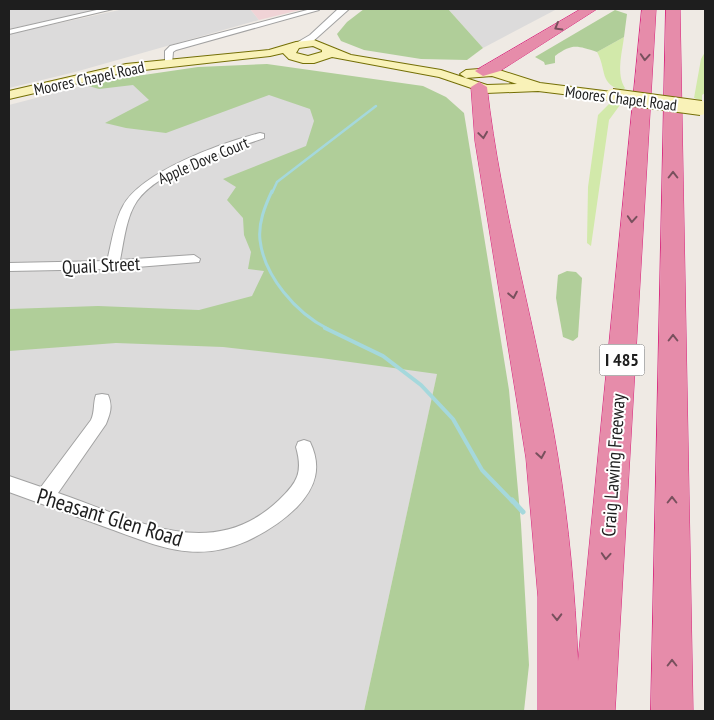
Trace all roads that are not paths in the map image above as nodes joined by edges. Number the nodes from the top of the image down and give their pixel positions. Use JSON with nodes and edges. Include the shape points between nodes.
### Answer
{"nodes":[{"id":1,"x":109,"y":9,"type":"edge"},
{"id":2,"x":344,"y":9,"type":"edge"},
{"id":3,"x":590,"y":9,"type":"edge"},
{"id":4,"x":649,"y":9,"type":"edge"},
{"id":5,"x":673,"y":9,"type":"edge"},
{"id":6,"x":314,"y":10,"type":"edge"},
{"id":7,"x":9,"y":32,"type":"edge"},
{"id":8,"x":315,"y":36,"type":"junction"},
{"id":9,"x":326,"y":47,"type":"junction"},
{"id":10,"x":296,"y":50,"type":"junction"},
{"id":11,"x":320,"y":58,"type":"junction"},
{"id":12,"x":349,"y":58,"type":"junction"},
{"id":13,"x":169,"y":62,"type":"junction"},
{"id":14,"x":476,"y":79,"type":"junction"},
{"id":15,"x":9,"y":95,"type":"edge"},
{"id":16,"x":703,"y":108,"type":"edge"},
{"id":17,"x":260,"y":136,"type":"dead end"},
{"id":18,"x":194,"y":259,"type":"dead end"},
{"id":19,"x":112,"y":265,"type":"junction"},
{"id":20,"x":9,"y":267,"type":"edge"},
{"id":21,"x":102,"y":400,"type":"dead end"},
{"id":22,"x":304,"y":447,"type":"dead end"},
{"id":23,"x":9,"y":484,"type":"edge"},
{"id":24,"x":44,"y":497,"type":"junction"},
{"id":25,"x":559,"y":711,"type":"edge"},
{"id":26,"x":594,"y":711,"type":"edge"},
{"id":27,"x":672,"y":711,"type":"edge"}],
"edges":[{"from":1,"to":7,"type":"street"},
{"from":2,"to":8,"type":"street","via":[[330,18]]},
{"from":3,"to":14,"type":"highway","one_way":true},
{"from":4,"to":26,"type":"highway","name":"Craig Lawing Freeway","number":"I 485","one_way":true},
{"from":27,"to":5,"type":"highway","number":"I 485","one_way":true},
{"from":6,"to":13,"type":"street","name":"Moores Chapel Road","via":[[173,48],[169,51]]},
{"from":8,"to":9,"type":"street"},
{"from":8,"to":10,"type":"street"},
{"from":9,"to":10,"type":"main road"},
{"from":9,"to":11,"type":"main road","via":[[328,54]]},
{"from":9,"to":12,"type":"main road","name":"Moores Chapel Road"},
{"from":10,"to":11,"type":"main road","name":"Moores Chapel Road","via":[[307,60]]},
{"from":10,"to":13,"type":"main road","name":"Moores Chapel Road"},
{"from":11,"to":12,"type":"main road","name":"Moores Chapel Road"},
{"from":12,"to":14,"type":"main road","name":"Moores Chapel Road"},
{"from":13,"to":15,"type":"main road","name":"Moores Chapel Road","via":[[93,74]]},
{"from":14,"to":16,"type":"main road","name":"Moores Chapel Road","bridge":true,"via":[[494,90],[538,87]]},
{"from":14,"to":25,"type":"highway","one_way":true,"via":[[484,141],[542,458],[557,597]]},
{"from":17,"to":19,"type":"street","name":"Apple Dove Court","via":[[174,170],[139,191],[128,207]]},
{"from":18,"to":19,"type":"street","name":"Quail Street"},
{"from":19,"to":20,"type":"street","name":"Quail Street"},
{"from":21,"to":24,"type":"street","via":[[103,411],[98,424]]},
{"from":22,"to":24,"type":"street","name":"Pheasant Glen Road","via":[[309,456],[308,471],[294,497],[262,524],[242,535],[216,542],[190,543],[165,539]]},
{"from":23,"to":24,"type":"street","name":"Pheasant Glen Road"}]}
